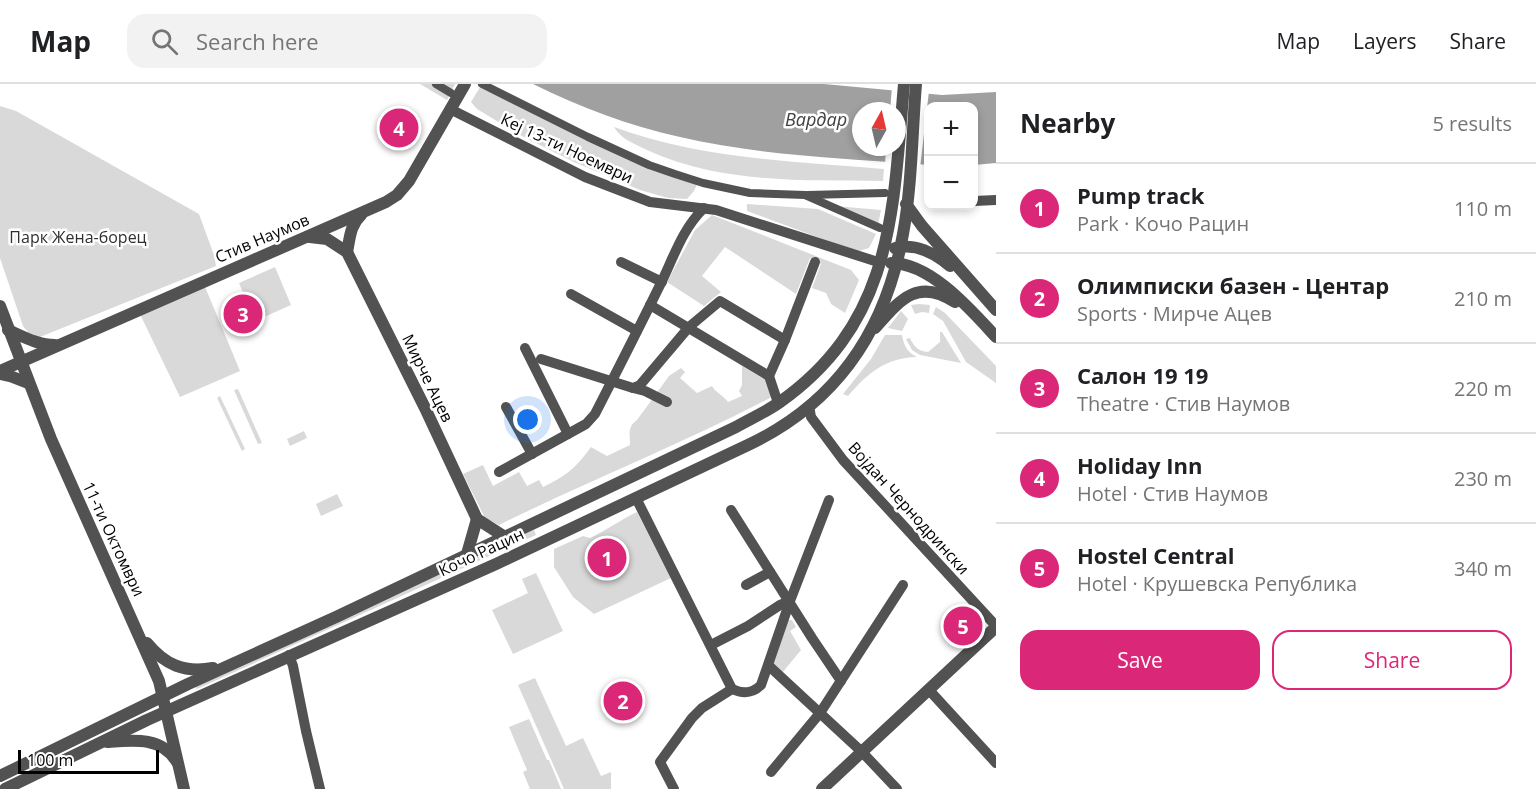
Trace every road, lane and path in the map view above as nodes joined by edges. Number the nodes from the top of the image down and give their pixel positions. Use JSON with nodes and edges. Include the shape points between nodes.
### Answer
{"nodes":[{"id":1,"x":436,"y":84,"type":"edge"},
{"id":2,"x":465,"y":84,"type":"edge"},
{"id":3,"x":482,"y":84,"type":"edge"},
{"id":4,"x":904,"y":84,"type":"edge"},
{"id":5,"x":916,"y":84,"type":"edge"},
{"id":6,"x":451,"y":93,"type":"dead end"},
{"id":7,"x":450,"y":109,"type":"junction"},
{"id":8,"x":805,"y":195,"type":"junction"},
{"id":9,"x":889,"y":197,"type":"junction"},
{"id":10,"x":996,"y":200,"type":"edge"},
{"id":11,"x":978,"y":201,"type":"edge"},
{"id":12,"x":906,"y":204,"type":"junction"},
{"id":13,"x":672,"y":205,"type":"junction"},
{"id":14,"x":704,"y":208,"type":"junction"},
{"id":15,"x":364,"y":212,"type":"junction"},
{"id":16,"x":885,"y":228,"type":"junction"},
{"id":17,"x":686,"y":230,"type":"junction"},
{"id":18,"x":307,"y":237,"type":"junction"},
{"id":19,"x":897,"y":248,"type":"junction"},
{"id":20,"x":347,"y":252,"type":"junction"},
{"id":21,"x":882,"y":260,"type":"junction"},
{"id":22,"x":621,"y":262,"type":"dead end"},
{"id":23,"x":815,"y":262,"type":"dead end"},
{"id":24,"x":897,"y":263,"type":"junction"},
{"id":25,"x":662,"y":282,"type":"junction"},
{"id":26,"x":972,"y":284,"type":"junction"},
{"id":27,"x":571,"y":294,"type":"dead end"},
{"id":28,"x":651,"y":305,"type":"junction"},
{"id":29,"x":0,"y":306,"type":"edge"},
{"id":30,"x":996,"y":310,"type":"edge"},
{"id":31,"x":978,"y":318,"type":"junction"},
{"id":32,"x":689,"y":327,"type":"junction"},
{"id":33,"x":8,"y":330,"type":"junction"},
{"id":34,"x":637,"y":331,"type":"junction"},
{"id":35,"x":868,"y":336,"type":"junction"},
{"id":36,"x":996,"y":337,"type":"edge"},
{"id":37,"x":785,"y":340,"type":"junction"},
{"id":38,"x":59,"y":344,"type":"junction"},
{"id":39,"x":525,"y":348,"type":"dead end"},
{"id":40,"x":540,"y":359,"type":"dead end"},
{"id":41,"x":20,"y":362,"type":"junction"},
{"id":42,"x":0,"y":372,"type":"edge"},
{"id":43,"x":769,"y":376,"type":"junction"},
{"id":44,"x":612,"y":380,"type":"junction"},
{"id":45,"x":28,"y":383,"type":"junction"},
{"id":46,"x":633,"y":388,"type":"junction"},
{"id":47,"x":667,"y":402,"type":"dead end"},
{"id":48,"x":778,"y":403,"type":"junction"},
{"id":49,"x":809,"y":406,"type":"junction"},
{"id":50,"x":506,"y":407,"type":"dead end"},
{"id":51,"x":573,"y":431,"type":"junction"},
{"id":52,"x":532,"y":454,"type":"junction"},
{"id":53,"x":499,"y":472,"type":"dead end"},
{"id":54,"x":636,"y":498,"type":"junction"},
{"id":55,"x":828,"y":500,"type":"dead end"},
{"id":56,"x":730,"y":510,"type":"dead end"},
{"id":57,"x":477,"y":519,"type":"junction"},
{"id":58,"x":505,"y":537,"type":"junction"},
{"id":59,"x":467,"y":554,"type":"junction"},
{"id":60,"x":771,"y":572,"type":"junction"},
{"id":61,"x":746,"y":585,"type":"dead end"},
{"id":62,"x":903,"y":585,"type":"dead end"},
{"id":63,"x":790,"y":601,"type":"junction"},
{"id":64,"x":996,"y":626,"type":"edge"},
{"id":65,"x":140,"y":634,"type":"junction"},
{"id":66,"x":711,"y":645,"type":"junction"},
{"id":67,"x":289,"y":655,"type":"junction"},
{"id":68,"x":229,"y":665,"type":"junction"},
{"id":69,"x":769,"y":666,"type":"junction"},
{"id":70,"x":841,"y":681,"type":"junction"},
{"id":71,"x":732,"y":689,"type":"junction"},
{"id":72,"x":929,"y":690,"type":"junction"},
{"id":73,"x":164,"y":696,"type":"junction"},
{"id":74,"x":167,"y":711,"type":"junction"},
{"id":75,"x":820,"y":713,"type":"junction"},
{"id":76,"x":100,"y":742,"type":"junction"},
{"id":77,"x":862,"y":752,"type":"junction"},
{"id":78,"x":996,"y":763,"type":"edge"},
{"id":79,"x":179,"y":766,"type":"junction"},
{"id":80,"x":771,"y":772,"type":"dead end"},
{"id":81,"x":0,"y":776,"type":"edge"},
{"id":82,"x":5,"y":789,"type":"edge"},
{"id":83,"x":184,"y":789,"type":"edge"},
{"id":84,"x":320,"y":789,"type":"edge"},
{"id":85,"x":674,"y":789,"type":"edge"},
{"id":86,"x":822,"y":789,"type":"edge"},
{"id":87,"x":897,"y":789,"type":"edge"}],
"edges":[{"from":1,"to":6,"type":"street"},
{"from":2,"to":7,"type":"street","name":"Стив Наумов"},
{"from":3,"to":8,"type":"street","name":"Кеј 13-ти Ноември","via":[[675,174],[750,193]]},
{"from":4,"to":9,"type":"street","name":"Кочо Рацин"},
{"from":5,"to":12,"type":"street","name":"Кочо Рацин"},
{"from":7,"to":13,"type":"street","name":"Кеј 13-ти Ноември","via":[[585,177],[650,202]]},
{"from":7,"to":15,"type":"street","name":"Стив Наумов","via":[[403,189]]},
{"from":8,"to":9,"type":"street","name":"Кеј 13-ти Ноември"},
{"from":8,"to":16,"type":"street","name":"Кеј 13-ти Ноември"},
{"from":9,"to":16,"type":"street","name":"Кочо Рацин"},
{"from":10,"to":11,"type":"street"},
{"from":12,"to":19,"type":"street","name":"Кочо Рацин"},
{"from":12,"to":26,"type":"street"},
{"from":13,"to":14,"type":"street","name":"Кеј 13-ти Ноември"},
{"from":13,"to":17,"type":"street","via":[[682,214]]},
{"from":14,"to":17,"type":"street"},
{"from":14,"to":21,"type":"street","name":"Кеј 13-ти Ноември"},
{"from":15,"to":18,"type":"street","name":"Стив Наумов"},
{"from":15,"to":20,"type":"street","via":[[353,224]]},
{"from":16,"to":19,"type":"street"},
{"from":16,"to":21,"type":"street","name":"Кочо Рацин"},
{"from":17,"to":25,"type":"street"},
{"from":18,"to":20,"type":"street","via":[[319,236]]},
{"from":18,"to":38,"type":"street","name":"Стив Наумов"},
{"from":19,"to":21,"type":"street"},
{"from":19,"to":24,"type":"street","name":"Кочо Рацин"},
{"from":19,"to":26,"type":"street","via":[[915,247],[934,254]]},
{"from":20,"to":57,"type":"street","name":"Мирче Ацев"},
{"from":21,"to":24,"type":"street"},
{"from":21,"to":48,"type":"street","name":"Кочо Рацин","via":[[848,334],[812,376]]},
{"from":22,"to":25,"type":"street"},
{"from":23,"to":37,"type":"street"},
{"from":24,"to":31,"type":"street","via":[[935,280]]},
{"from":24,"to":35,"type":"street","name":"Кочо Рацин"},
{"from":25,"to":28,"type":"street"},
{"from":26,"to":30,"type":"street"},
{"from":27,"to":34,"type":"street"},
{"from":28,"to":32,"type":"street"},
{"from":28,"to":34,"type":"street"},
{"from":29,"to":33,"type":"street","name":"11-ти Октомври"},
{"from":31,"to":35,"type":"street","via":[[946,297],[920,291],[896,304]]},
{"from":31,"to":36,"type":"street"},
{"from":32,"to":37,"type":"street","via":[[720,301]]},
{"from":32,"to":43,"type":"street"},
{"from":32,"to":46,"type":"street","via":[[640,385]]},
{"from":33,"to":38,"type":"street","via":[[45,345]]},
{"from":33,"to":41,"type":"street","name":"11-ти Октомври"},
{"from":34,"to":44,"type":"street"},
{"from":35,"to":49,"type":"street","name":"Кочо Рацин","via":[[838,379]]},
{"from":37,"to":43,"type":"street"},
{"from":38,"to":41,"type":"street","name":"Стив Наумов"},
{"from":39,"to":51,"type":"street"},
{"from":40,"to":44,"type":"street"},
{"from":41,"to":42,"type":"street","name":"Стив Наумов"},
{"from":41,"to":45,"type":"street","name":"11-ти Октомври"},
{"from":42,"to":45,"type":"street"},
{"from":43,"to":48,"type":"street"},
{"from":44,"to":46,"type":"street"},
{"from":44,"to":51,"type":"street","via":[[595,414]]},
{"from":45,"to":65,"type":"street","name":"11-ти Октомври"},
{"from":46,"to":47,"type":"street"},
{"from":48,"to":58,"type":"street","name":"Кочо Рацин","via":[[736,427]]},
{"from":49,"to":54,"type":"street","name":"Кочо Рацин","via":[[760,440]]},
{"from":49,"to":64,"type":"street","name":"Војдан Чернодрински","via":[[810,417],[843,460]]},
{"from":50,"to":52,"type":"street"},
{"from":51,"to":52,"type":"street"},
{"from":52,"to":53,"type":"street"},
{"from":54,"to":66,"type":"street"},
{"from":54,"to":67,"type":"street","name":"Кочо Рацин"},
{"from":55,"to":63,"type":"street"},
{"from":56,"to":60,"type":"street"},
{"from":57,"to":58,"type":"street"},
{"from":57,"to":59,"type":"street"},
{"from":58,"to":59,"type":"street","name":"Кочо Рацин"},
{"from":59,"to":68,"type":"street","name":"Кочо Рацин"},
{"from":60,"to":61,"type":"street"},
{"from":60,"to":63,"type":"street"},
{"from":62,"to":70,"type":"street"},
{"from":63,"to":66,"type":"street"},
{"from":63,"to":69,"type":"street"},
{"from":63,"to":70,"type":"street"},
{"from":64,"to":72,"type":"street"},
{"from":65,"to":68,"type":"street","via":[[162,659],[178,668]]},
{"from":65,"to":73,"type":"street","name":"11-ти Октомври"},
{"from":66,"to":71,"type":"street"},
{"from":67,"to":74,"type":"street","name":"Кочо Рацин"},
{"from":67,"to":84,"type":"street"},
{"from":68,"to":73,"type":"street"},
{"from":69,"to":71,"type":"street","via":[[756,690],[741,693]]},
{"from":69,"to":75,"type":"street"},
{"from":70,"to":75,"type":"street"},
{"from":71,"to":85,"type":"street","via":[[692,718],[660,762]]},
{"from":72,"to":77,"type":"street"},
{"from":72,"to":78,"type":"street"},
{"from":73,"to":74,"type":"street","name":"11-ти Октомври"},
{"from":73,"to":81,"type":"street"},
{"from":74,"to":76,"type":"street","name":"Кочо Рацин"},
{"from":74,"to":79,"type":"street","name":"11-ти Октомври"},
{"from":75,"to":77,"type":"street"},
{"from":75,"to":80,"type":"street"},
{"from":76,"to":79,"type":"street","via":[[155,743],[168,750]]},
{"from":76,"to":82,"type":"street","name":"Кочо Рацин"},
{"from":77,"to":86,"type":"street"},
{"from":77,"to":87,"type":"street"},
{"from":79,"to":83,"type":"street","name":"11-ти Октомври"}]}
